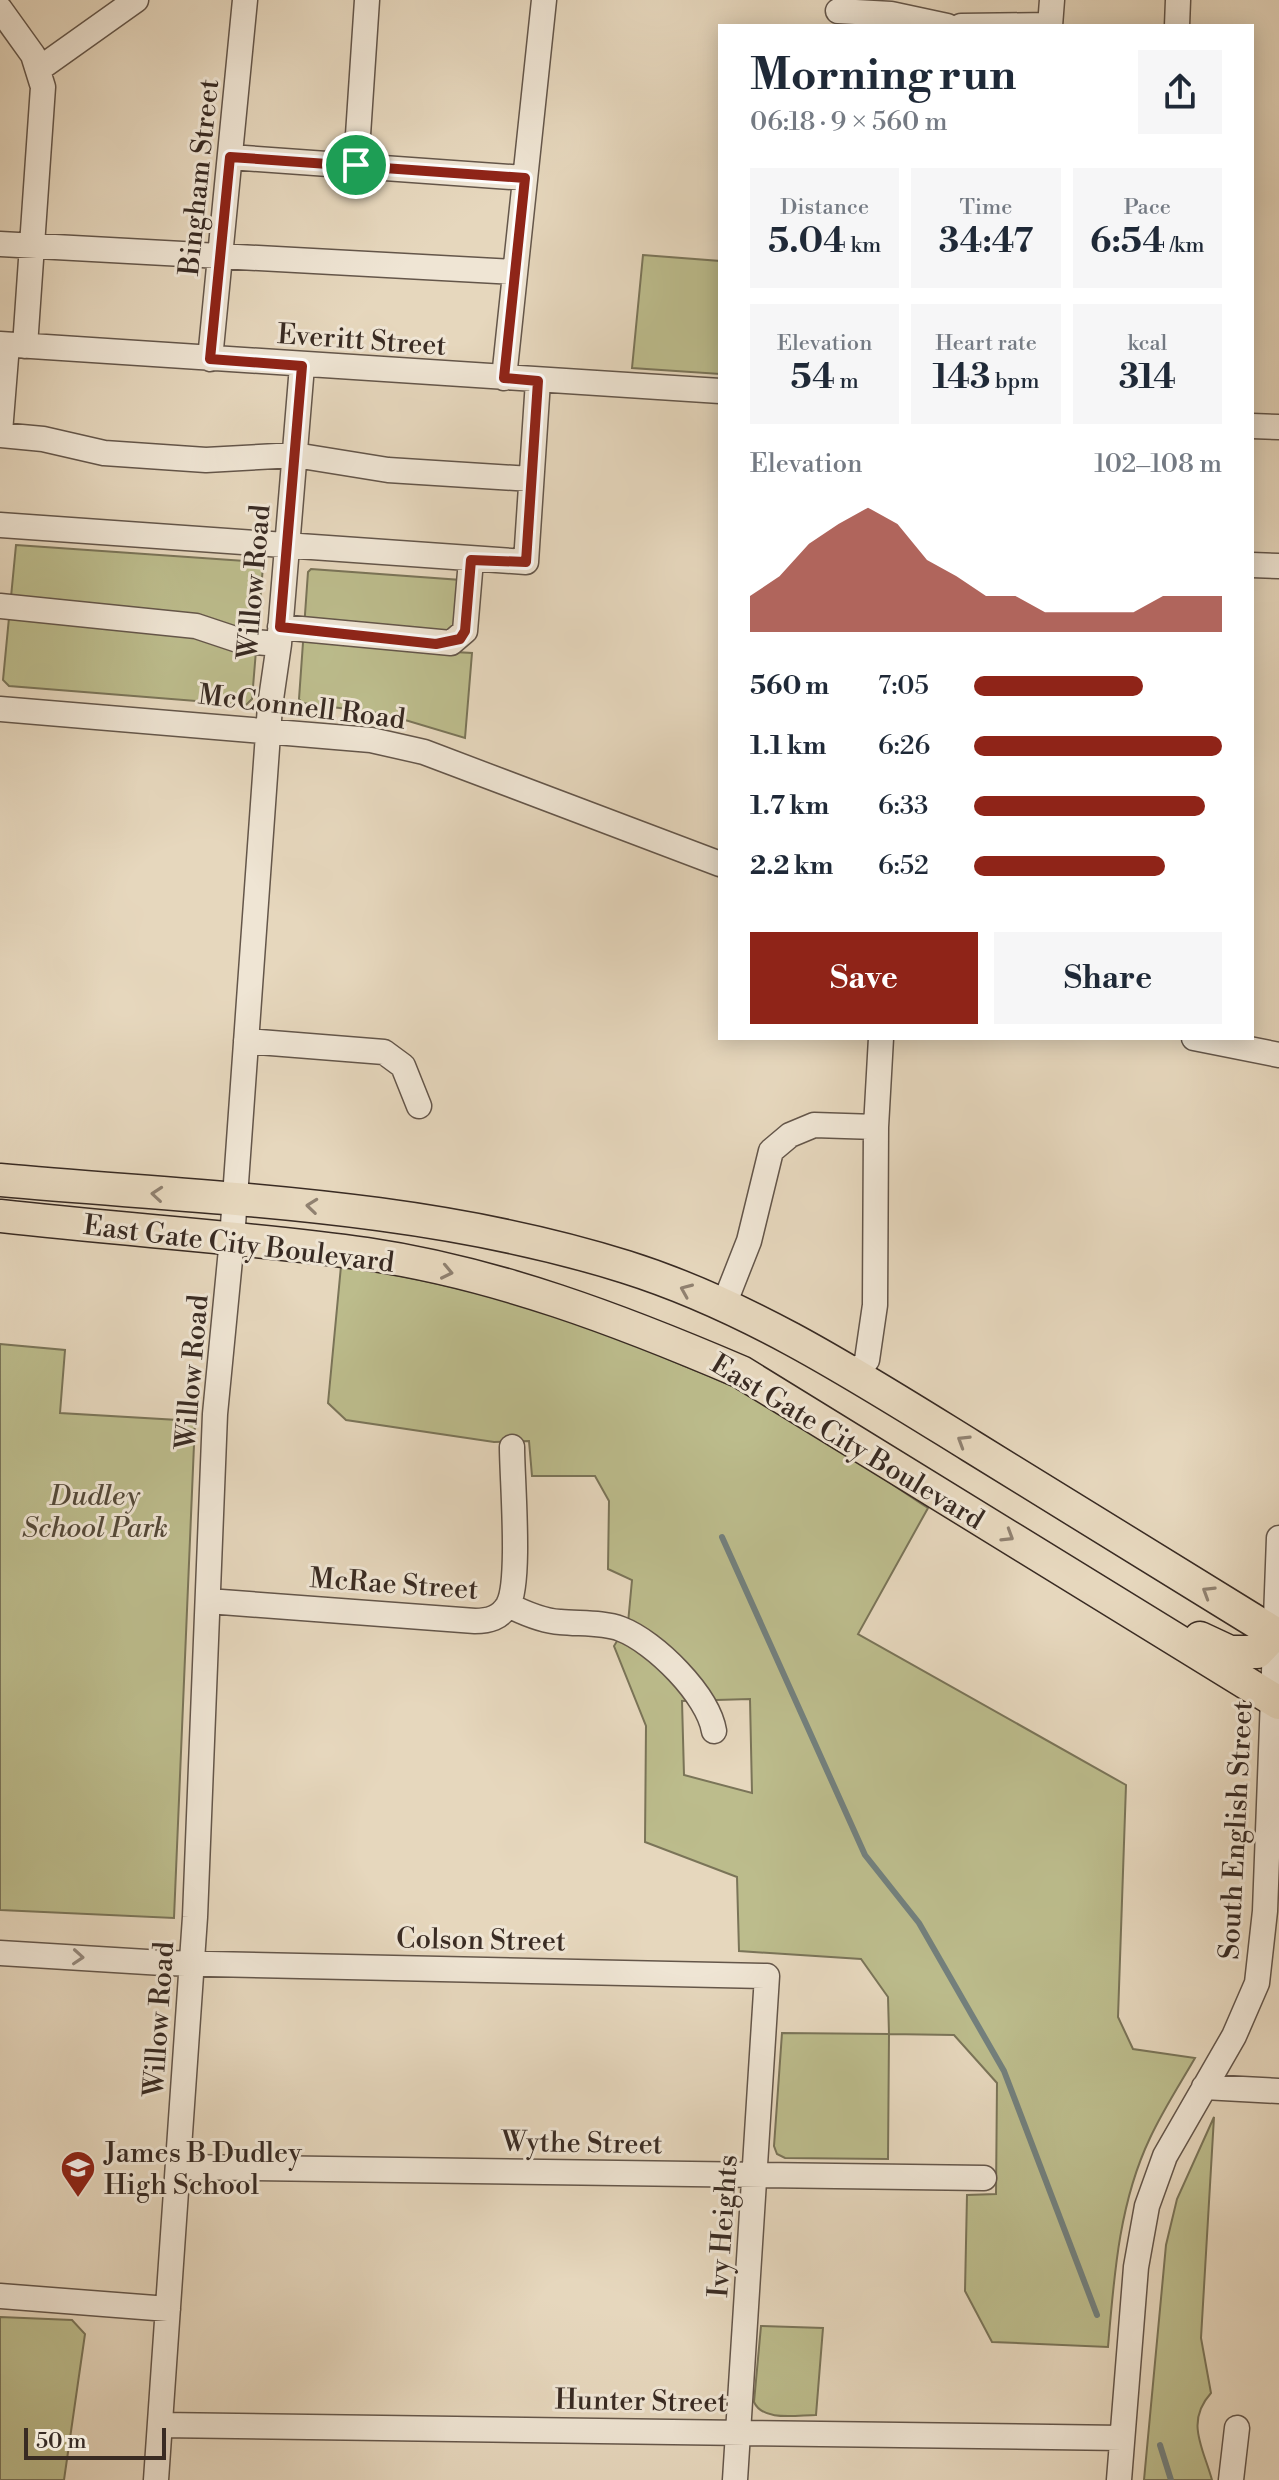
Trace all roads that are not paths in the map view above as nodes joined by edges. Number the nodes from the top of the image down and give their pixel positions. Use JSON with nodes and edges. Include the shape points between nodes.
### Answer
{"nodes":[{"id":1,"x":136,"y":0,"type":"edge"},
{"id":2,"x":245,"y":0,"type":"edge"},
{"id":3,"x":367,"y":0,"type":"edge"},
{"id":4,"x":544,"y":0,"type":"edge"},
{"id":5,"x":1052,"y":0,"type":"edge"},
{"id":6,"x":1178,"y":0,"type":"edge"},
{"id":7,"x":0,"y":9,"type":"edge"},
{"id":8,"x":838,"y":12,"type":"edge"},
{"id":9,"x":937,"y":24,"type":"edge"},
{"id":10,"x":1050,"y":24,"type":"edge"},
{"id":11,"x":1177,"y":24,"type":"edge"},
{"id":12,"x":39,"y":69,"type":"junction"},
{"id":13,"x":230,"y":157,"type":"junction"},
{"id":14,"x":356,"y":165,"type":"junction"},
{"id":15,"x":525,"y":178,"type":"junction"},
{"id":16,"x":0,"y":244,"type":"edge"},
{"id":17,"x":32,"y":246,"type":"junction"},
{"id":18,"x":220,"y":258,"type":"junction"},
{"id":19,"x":514,"y":272,"type":"junction"},
{"id":20,"x":11,"y":345,"type":"edge"},
{"id":21,"x":210,"y":359,"type":"junction"},
{"id":22,"x":302,"y":366,"type":"junction"},
{"id":23,"x":504,"y":378,"type":"junction"},
{"id":24,"x":538,"y":381,"type":"junction"},
{"id":25,"x":718,"y":391,"type":"edge"},
{"id":26,"x":1254,"y":426,"type":"edge"},
{"id":27,"x":1279,"y":427,"type":"edge"},
{"id":28,"x":0,"y":433,"type":"edge"},
{"id":29,"x":295,"y":455,"type":"junction"},
{"id":30,"x":531,"y":479,"type":"junction"},
{"id":31,"x":0,"y":525,"type":"edge"},
{"id":32,"x":287,"y":546,"type":"junction"},
{"id":33,"x":471,"y":560,"type":"junction"},
{"id":34,"x":1254,"y":565,"type":"edge"},
{"id":35,"x":1279,"y":566,"type":"edge"},
{"id":36,"x":0,"y":606,"type":"edge"},
{"id":37,"x":280,"y":636,"type":"junction"},
{"id":38,"x":0,"y":709,"type":"edge"},
{"id":39,"x":268,"y":729,"type":"junction"},
{"id":40,"x":718,"y":863,"type":"edge"},
{"id":41,"x":881,"y":1040,"type":"edge"},
{"id":42,"x":1204,"y":1040,"type":"edge"},
{"id":43,"x":246,"y":1041,"type":"junction"},
{"id":44,"x":1279,"y":1055,"type":"edge"},
{"id":45,"x":419,"y":1106,"type":"dead end"},
{"id":46,"x":876,"y":1127,"type":"junction"},
{"id":47,"x":0,"y":1180,"type":"edge"},
{"id":48,"x":235,"y":1198,"type":"junction"},
{"id":49,"x":0,"y":1216,"type":"edge"},
{"id":50,"x":232,"y":1239,"type":"junction"},
{"id":51,"x":723,"y":1307,"type":"junction"},
{"id":52,"x":855,"y":1375,"type":"junction"},
{"id":53,"x":512,"y":1447,"type":"dead end"},
{"id":54,"x":1279,"y":1538,"type":"edge"},
{"id":55,"x":1092,"y":1588,"type":"junction"},
{"id":56,"x":208,"y":1601,"type":"junction"},
{"id":57,"x":508,"y":1605,"type":"junction"},
{"id":58,"x":1277,"y":1635,"type":"edge"},
{"id":59,"x":1276,"y":1697,"type":"edge"},
{"id":60,"x":714,"y":1731,"type":"dead end"},
{"id":61,"x":0,"y":1953,"type":"edge"},
{"id":62,"x":192,"y":1964,"type":"junction"},
{"id":63,"x":767,"y":1976,"type":"joint"},
{"id":64,"x":1204,"y":2087,"type":"junction"},
{"id":65,"x":1279,"y":2091,"type":"edge"},
{"id":66,"x":179,"y":2167,"type":"junction"},
{"id":67,"x":756,"y":2174,"type":"junction"},
{"id":68,"x":984,"y":2178,"type":"dead end"},
{"id":69,"x":0,"y":2296,"type":"edge"},
{"id":70,"x":168,"y":2309,"type":"junction"},
{"id":71,"x":160,"y":2425,"type":"junction"},
{"id":72,"x":1237,"y":2428,"type":"dead end"},
{"id":73,"x":738,"y":2431,"type":"junction"},
{"id":74,"x":1122,"y":2438,"type":"junction"},
{"id":75,"x":156,"y":2480,"type":"edge"},
{"id":76,"x":735,"y":2480,"type":"edge"},
{"id":77,"x":1119,"y":2480,"type":"edge"},
{"id":78,"x":1231,"y":2480,"type":"edge"}],
"edges":[{"from":1,"to":12,"type":"street"},
{"from":2,"to":13,"type":"street","name":"Bingham Street"},
{"from":3,"to":14,"type":"street"},
{"from":4,"to":15,"type":"street"},
{"from":5,"to":10,"type":"street"},
{"from":6,"to":11,"type":"street"},
{"from":7,"to":12,"type":"street"},
{"from":8,"to":9,"type":"street","via":[[891,14]]},
{"from":12,"to":17,"type":"street","via":[[43,87]]},
{"from":13,"to":14,"type":"street"},
{"from":13,"to":18,"type":"street","name":"Bingham Street"},
{"from":14,"to":15,"type":"street"},
{"from":15,"to":19,"type":"street"},
{"from":16,"to":17,"type":"street"},
{"from":17,"to":18,"type":"street"},
{"from":17,"to":20,"type":"street"},
{"from":18,"to":19,"type":"street"},
{"from":18,"to":21,"type":"street","name":"Bingham Street"},
{"from":19,"to":23,"type":"street"},
{"from":20,"to":21,"type":"street","name":"Everitt Street"},
{"from":20,"to":28,"type":"street"},
{"from":21,"to":22,"type":"street","name":"Everitt Street"},
{"from":22,"to":23,"type":"street","name":"Everitt Street"},
{"from":22,"to":29,"type":"street","name":"Willow Road"},
{"from":23,"to":24,"type":"street","name":"Everitt Street"},
{"from":24,"to":25,"type":"street","name":"Everitt Street"},
{"from":24,"to":30,"type":"street"},
{"from":26,"to":27,"type":"street"},
{"from":28,"to":29,"type":"street","via":[[133,455],[206,460]]},
{"from":29,"to":30,"type":"street","via":[[388,470]]},
{"from":29,"to":32,"type":"street","name":"Willow Road"},
{"from":30,"to":33,"type":"street","via":[[526,562]]},
{"from":31,"to":32,"type":"street"},
{"from":32,"to":33,"type":"street"},
{"from":32,"to":37,"type":"street","name":"Willow Road"},
{"from":33,"to":37,"type":"street","via":[[465,631],[451,643]]},
{"from":34,"to":35,"type":"street"},
{"from":36,"to":37,"type":"street","via":[[196,626],[241,641]]},
{"from":37,"to":39,"type":"street","name":"Willow Road"},
{"from":38,"to":39,"type":"street","name":"McConnell Road"},
{"from":39,"to":40,"type":"street","name":"McConnell Road","via":[[371,740],[424,752]]},
{"from":39,"to":43,"type":"street","name":"Willow Road"},
{"from":41,"to":46,"type":"street"},
{"from":42,"to":44,"type":"street"},
{"from":43,"to":45,"type":"street","via":[[384,1052],[403,1066]]},
{"from":43,"to":48,"type":"street","name":"Willow Road"},
{"from":46,"to":51,"type":"street","via":[[814,1125],[771,1151],[749,1241]]},
{"from":46,"to":52,"type":"street","via":[[875,1305],[867,1360]]},
{"from":48,"to":47,"type":"main road","name":"East Gate City Boulevard","one_way":true},
{"from":48,"to":50,"type":"street","name":"Willow Road"},
{"from":51,"to":48,"type":"main road","name":"East Gate City Boulevard","one_way":true,"via":[[630,1269],[500,1233],[388,1213]]},
{"from":49,"to":50,"type":"main road","name":"East Gate City Boulevard"},
{"from":50,"to":55,"type":"main road","name":"East Gate City Boulevard","one_way":true,"via":[[367,1254],[484,1280],[646,1331],[741,1372]]},
{"from":50,"to":56,"type":"street","name":"Willow Road","via":[[215,1414]]},
{"from":51,"to":52,"type":"main road","name":"East Gate City Boulevard"},
{"from":58,"to":52,"type":"main road","name":"East Gate City Boulevard","one_way":true},
{"from":53,"to":57,"type":"street","name":"McRae Street","via":[[514,1580]]},
{"from":54,"to":58,"type":"street","name":"South English Street"},
{"from":55,"to":58,"type":"main road","via":[[1230,1652],[1257,1652]]},
{"from":55,"to":59,"type":"main road","name":"East Gate City Boulevard"},
{"from":56,"to":57,"type":"street","name":"McRae Street","via":[[475,1621],[498,1616]]},
{"from":56,"to":62,"type":"street","name":"Willow Road"},
{"from":57,"to":60,"type":"street","via":[[556,1622],[620,1628],[634,1636],[684,1677],[712,1717]]},
{"from":58,"to":59,"type":"street","name":"South English Street"},
{"from":59,"to":64,"type":"street","name":"South English Street","via":[[1257,1983]]},
{"from":61,"to":62,"type":"street","name":"Colson Street","one_way":true},
{"from":62,"to":63,"type":"street","name":"Colson Street"},
{"from":62,"to":66,"type":"street","name":"Willow Road"},
{"from":63,"to":67,"type":"street","name":"Ivy Heights"},
{"from":64,"to":65,"type":"street"},
{"from":64,"to":74,"type":"street","name":"South English Street","via":[[1165,2156],[1147,2206],[1136,2267]]},
{"from":66,"to":67,"type":"street","name":"Wythe Street"},
{"from":66,"to":70,"type":"street","name":"Willow Road"},
{"from":67,"to":68,"type":"street","name":"Wythe Street"},
{"from":67,"to":73,"type":"street","name":"Ivy Heights"},
{"from":69,"to":70,"type":"street"},
{"from":70,"to":71,"type":"street","name":"Willow Road"},
{"from":71,"to":73,"type":"street","name":"Hunter Street"},
{"from":71,"to":75,"type":"street","name":"Willow Road"},
{"from":72,"to":78,"type":"street"},
{"from":73,"to":74,"type":"street","name":"Hunter Street"},
{"from":73,"to":76,"type":"street","name":"Ivy Heights"},
{"from":74,"to":77,"type":"street","name":"South English Street"}]}
